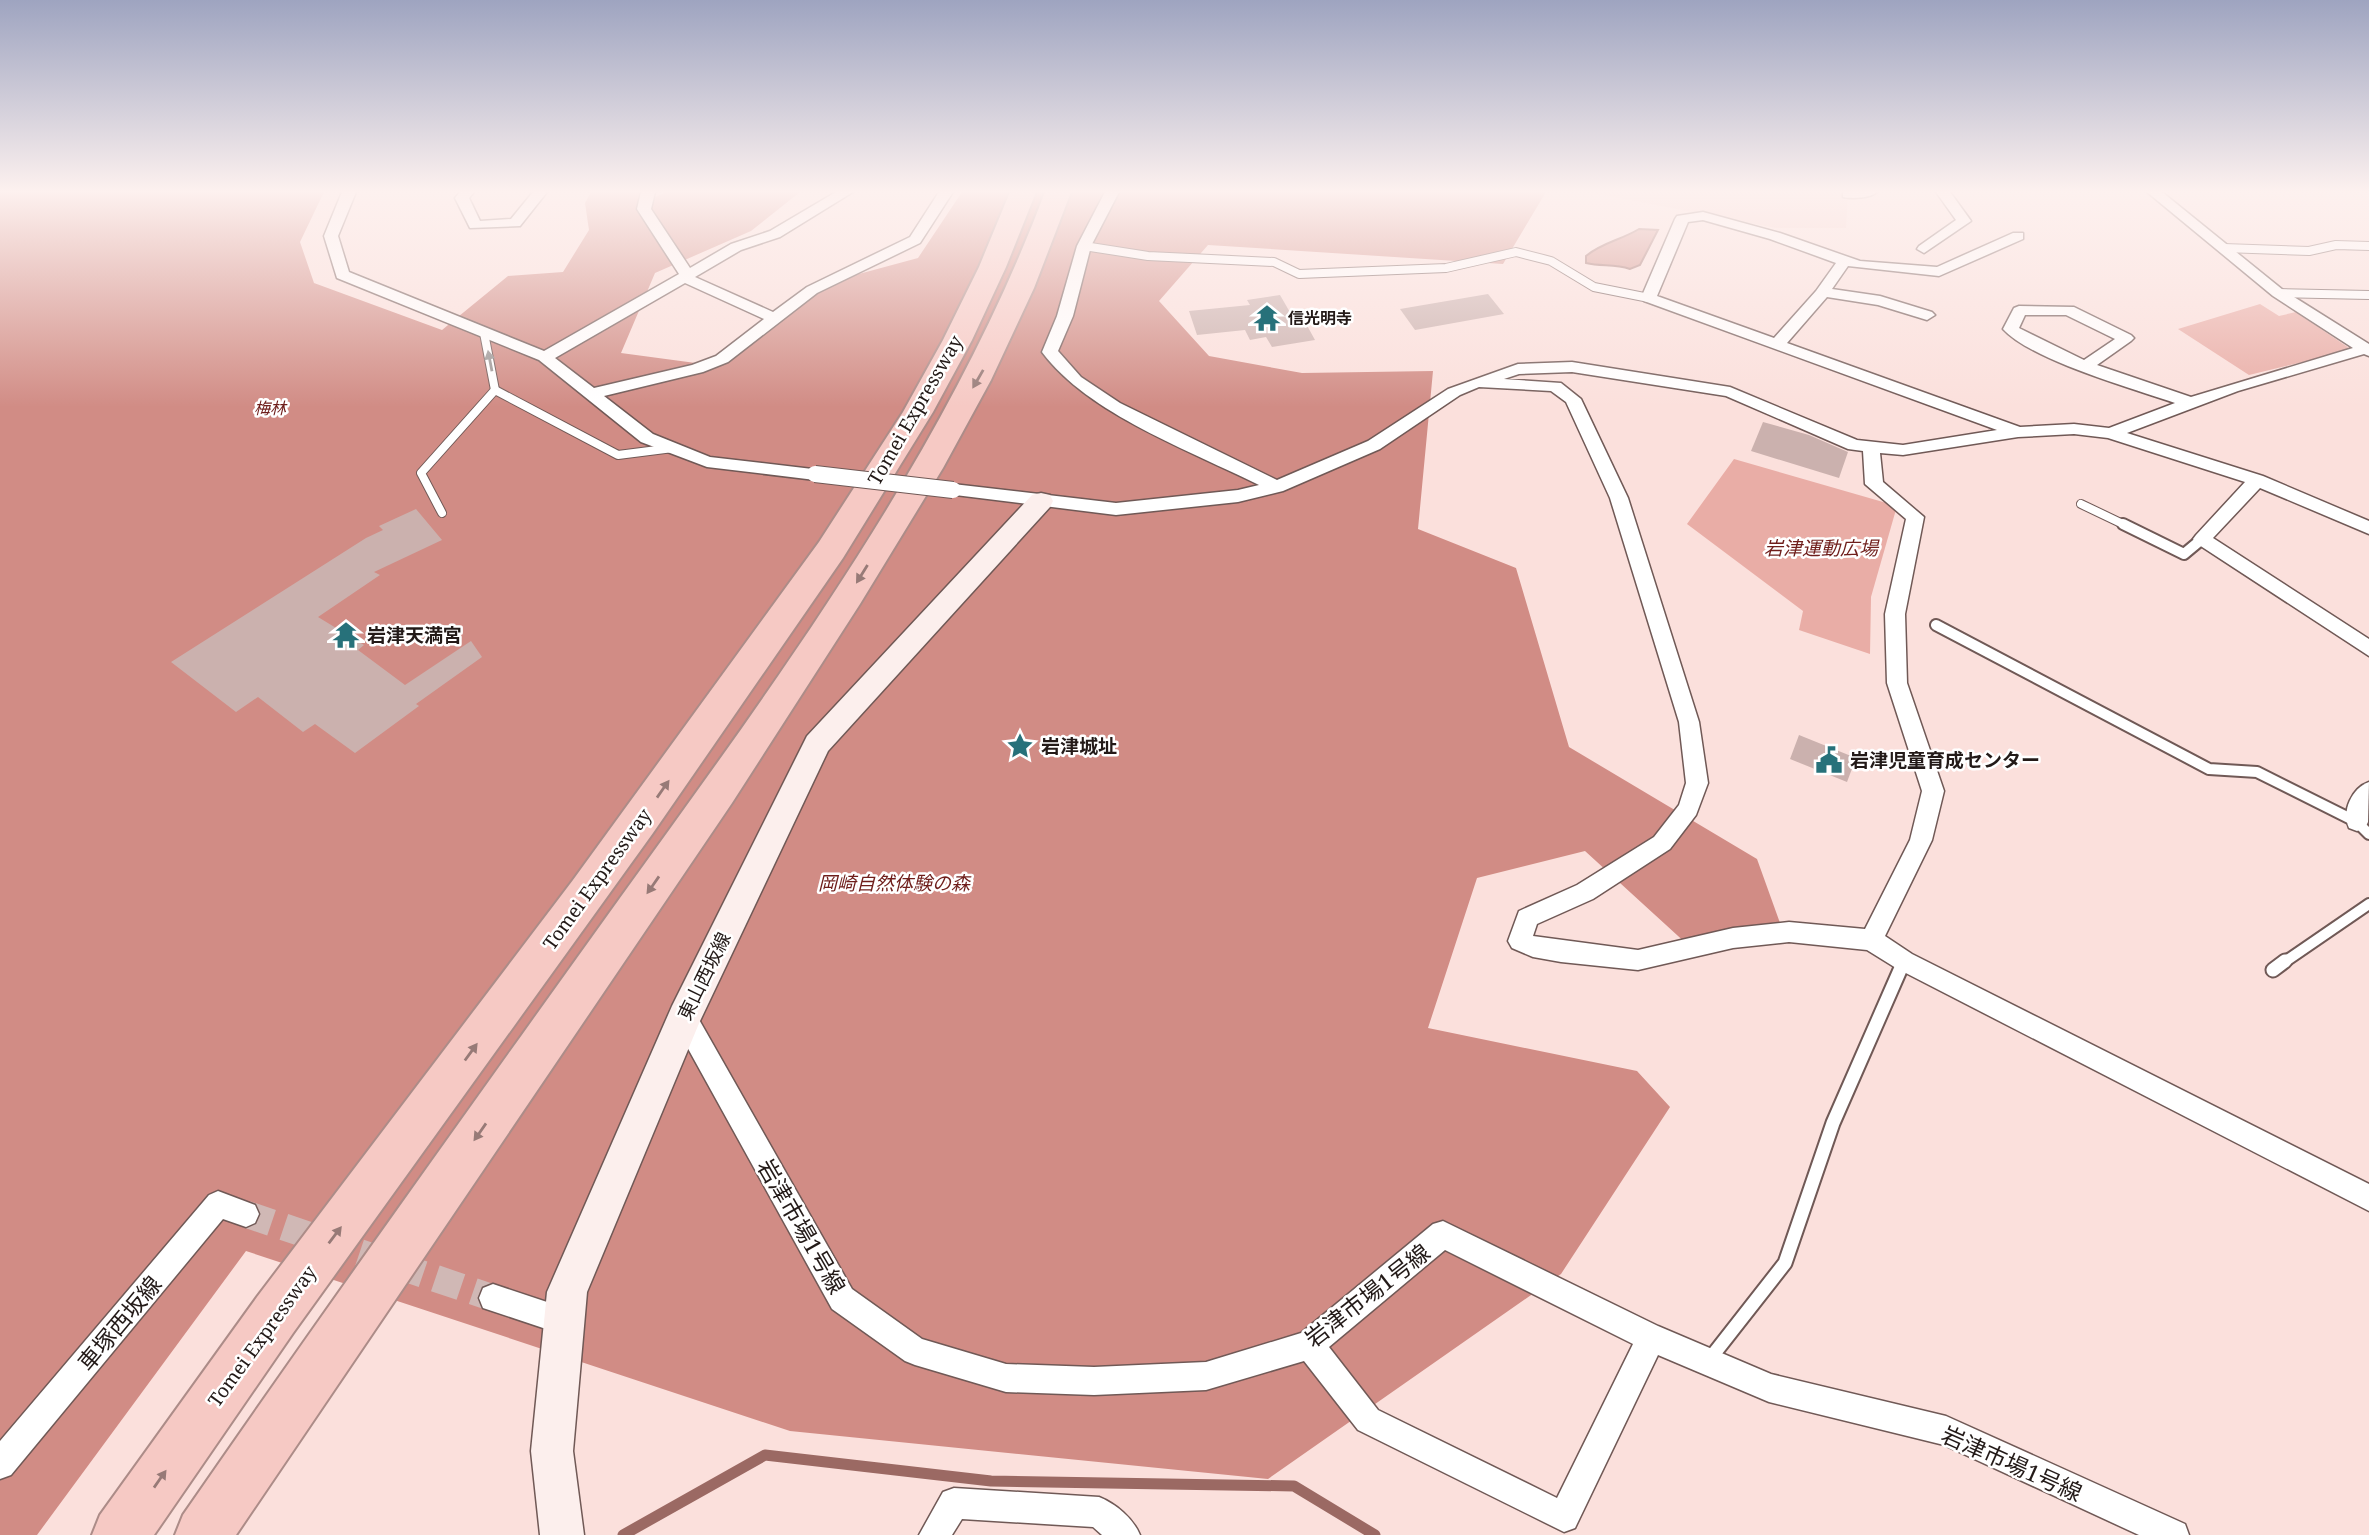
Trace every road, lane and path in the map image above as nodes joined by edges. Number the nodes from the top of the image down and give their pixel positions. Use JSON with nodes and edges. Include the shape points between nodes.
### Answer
{"nodes":[{"id":1,"x":339,"y":264,"type":"edge"},
{"id":2,"x":678,"y":264,"type":"edge"},
{"id":3,"x":707,"y":264,"type":"edge"},
{"id":4,"x":867,"y":264,"type":"edge"},
{"id":5,"x":992,"y":264,"type":"edge"},
{"id":6,"x":1030,"y":264,"type":"edge"},
{"id":7,"x":1079,"y":264,"type":"edge"},
{"id":8,"x":1277,"y":264,"type":"edge"},
{"id":9,"x":1465,"y":264,"type":"edge"},
{"id":10,"x":1555,"y":264,"type":"edge"},
{"id":11,"x":1663,"y":264,"type":"edge"},
{"id":12,"x":1843,"y":264,"type":"edge"},
{"id":13,"x":1855,"y":264,"type":"edge"},
{"id":14,"x":1957,"y":264,"type":"edge"},
{"id":15,"x":2243,"y":264,"type":"edge"},
{"id":16,"x":686,"y":276,"type":"junction"},
{"id":17,"x":1823,"y":292,"type":"junction"},
{"id":18,"x":2278,"y":293,"type":"junction"},
{"id":19,"x":2369,"y":295,"type":"edge"},
{"id":20,"x":1649,"y":298,"type":"junction"},
{"id":21,"x":1927,"y":315,"type":"dead end"},
{"id":22,"x":776,"y":318,"type":"junction"},
{"id":23,"x":484,"y":332,"type":"junction"},
{"id":24,"x":1776,"y":345,"type":"junction"},
{"id":25,"x":2367,"y":350,"type":"edge"},
{"id":26,"x":545,"y":357,"type":"junction"},
{"id":27,"x":2087,"y":365,"type":"junction"},
{"id":28,"x":1477,"y":382,"type":"junction"},
{"id":29,"x":495,"y":390,"type":"junction"},
{"id":30,"x":590,"y":394,"type":"junction"},
{"id":31,"x":2191,"y":403,"type":"junction"},
{"id":32,"x":2018,"y":432,"type":"junction"},
{"id":33,"x":2110,"y":432,"type":"junction"},
{"id":34,"x":1871,"y":446,"type":"junction"},
{"id":35,"x":673,"y":448,"type":"junction"},
{"id":36,"x":2257,"y":480,"type":"junction"},
{"id":37,"x":1277,"y":487,"type":"junction"},
{"id":38,"x":1041,"y":501,"type":"junction"},
{"id":39,"x":2081,"y":504,"type":"dead end"},
{"id":40,"x":442,"y":513,"type":"dead end"},
{"id":41,"x":2369,"y":528,"type":"edge"},
{"id":42,"x":2202,"y":539,"type":"junction"},
{"id":43,"x":1936,"y":625,"type":"dead end"},
{"id":44,"x":2369,"y":649,"type":"edge"},
{"id":45,"x":2369,"y":791,"type":"edge"},
{"id":46,"x":2363,"y":828,"type":"edge"},
{"id":47,"x":2369,"y":904,"type":"edge"},
{"id":48,"x":1871,"y":940,"type":"junction"},
{"id":49,"x":1904,"y":961,"type":"junction"},
{"id":50,"x":2273,"y":970,"type":"dead end"},
{"id":51,"x":684,"y":1017,"type":"junction"},
{"id":52,"x":2369,"y":1198,"type":"edge"},
{"id":53,"x":246,"y":1214,"type":"tunnel mouth"},
{"id":54,"x":494,"y":1298,"type":"tunnel mouth"},
{"id":55,"x":564,"y":1321,"type":"junction"},
{"id":56,"x":1651,"y":1338,"type":"junction"},
{"id":57,"x":1309,"y":1345,"type":"junction"},
{"id":58,"x":1709,"y":1360,"type":"junction"},
{"id":59,"x":0,"y":1464,"type":"edge"},
{"id":60,"x":120,"y":1535,"type":"edge"},
{"id":61,"x":203,"y":1535,"type":"edge"},
{"id":62,"x":562,"y":1535,"type":"edge"},
{"id":63,"x":934,"y":1535,"type":"edge"},
{"id":64,"x":1125,"y":1535,"type":"edge"},
{"id":65,"x":2174,"y":1535,"type":"edge"}],
"edges":[{"from":1,"to":23,"type":"street","via":[[342,275]]},
{"from":2,"to":16,"type":"street"},
{"from":3,"to":16,"type":"street"},
{"from":4,"to":22,"type":"street","via":[[813,290]]},
{"from":60,"to":5,"type":"highway","name":"Tomei Expressway","one_way":true,"via":[[800,596],[906,433]]},
{"from":6,"to":61,"type":"highway","name":"Tomei Expressway","one_way":true,"via":[[985,368],[825,632]]},
{"from":7,"to":37,"type":"street","via":[[1050,352],[1075,380],[1114,407]]},
{"from":8,"to":9,"type":"lane","via":[[1298,274]]},
{"from":10,"to":20,"type":"lane","via":[[1594,287]]},
{"from":11,"to":20,"type":"street"},
{"from":12,"to":17,"type":"street"},
{"from":13,"to":14,"type":"street","via":[[1938,272]]},
{"from":15,"to":18,"type":"street"},
{"from":16,"to":22,"type":"street"},
{"from":16,"to":26,"type":"street"},
{"from":17,"to":21,"type":"street","via":[[1880,301]]},
{"from":17,"to":24,"type":"street"},
{"from":18,"to":19,"type":"lane"},
{"from":18,"to":25,"type":"street"},
{"from":20,"to":24,"type":"street"},
{"from":22,"to":30,"type":"street","via":[[722,359]]},
{"from":23,"to":26,"type":"street"},
{"from":29,"to":23,"type":"lane","one_way":true},
{"from":24,"to":32,"type":"street"},
{"from":25,"to":31,"type":"street"},
{"from":26,"to":30,"type":"street"},
{"from":27,"to":27,"type":"street","via":[[2035,345],[2011,328],[2019,311],[2069,310],[2126,338]]},
{"from":27,"to":31,"type":"street"},
{"from":28,"to":34,"type":"street","via":[[1518,369],[1572,367],[1662,379],[1730,392],[1854,445]]},
{"from":28,"to":37,"type":"street","via":[[1454,392],[1374,446]]},
{"from":28,"to":48,"type":"street","via":[[1555,386],[1573,399],[1619,498],[1689,722],[1697,783],[1688,809],[1662,843],[1585,892],[1527,918],[1520,941],[1561,952],[1638,960],[1733,938],[1789,932]]},
{"from":29,"to":35,"type":"lane","via":[[618,455]]},
{"from":29,"to":40,"type":"lane","via":[[421,473]]},
{"from":30,"to":35,"type":"street","via":[[646,438]]},
{"from":31,"to":33,"type":"street"},
{"from":32,"to":33,"type":"street"},
{"from":32,"to":34,"type":"street","via":[[1903,450]]},
{"from":33,"to":36,"type":"street"},
{"from":34,"to":48,"type":"street","via":[[1874,484],[1915,517],[1895,614],[1897,683],[1933,791],[1920,840]]},
{"from":35,"to":38,"type":"street","bridge":true,"via":[[708,462]]},
{"from":36,"to":41,"type":"street"},
{"from":36,"to":42,"type":"street"},
{"from":37,"to":38,"type":"street","via":[[1238,496],[1116,509]]},
{"from":38,"to":51,"type":"street","name":"東山西坂線","via":[[817,744]]},
{"from":39,"to":42,"type":"lane","via":[[2183,554]]},
{"from":42,"to":44,"type":"street"},
{"from":43,"to":46,"type":"lane","via":[[2209,769],[2257,772]]},
{"from":45,"to":46,"type":"street","via":[[2358,805]]},
{"from":47,"to":50,"type":"lane"},
{"from":48,"to":49,"type":"street"},
{"from":49,"to":52,"type":"street"},
{"from":49,"to":58,"type":"lane","via":[[1833,1123],[1785,1263]]},
{"from":51,"to":55,"type":"street","name":"東山西坂線","via":[[567,1292]]},
{"from":51,"to":57,"type":"street","name":"岩津市場1号線","via":[[842,1299],[915,1351],[1006,1377],[1094,1381],[1206,1376]]},
{"from":53,"to":59,"type":"street","name":"車塚西坂線","via":[[218,1204]]},
{"from":54,"to":55,"type":"street"},
{"from":55,"to":62,"type":"street","name":"東山西坂線","via":[[552,1451]]},
{"from":56,"to":57,"type":"street","name":"岩津市場1号線","via":[[1443,1234]]},
{"from":56,"to":57,"type":"street","via":[[1564,1517],[1368,1420]]},
{"from":56,"to":58,"type":"street","name":"岩津市場1号線"},
{"from":58,"to":65,"type":"street","name":"岩津市場1号線","via":[[1769,1388],[1946,1431]]},
{"from":63,"to":64,"type":"street","via":[[954,1503],[1099,1512]]}]}
